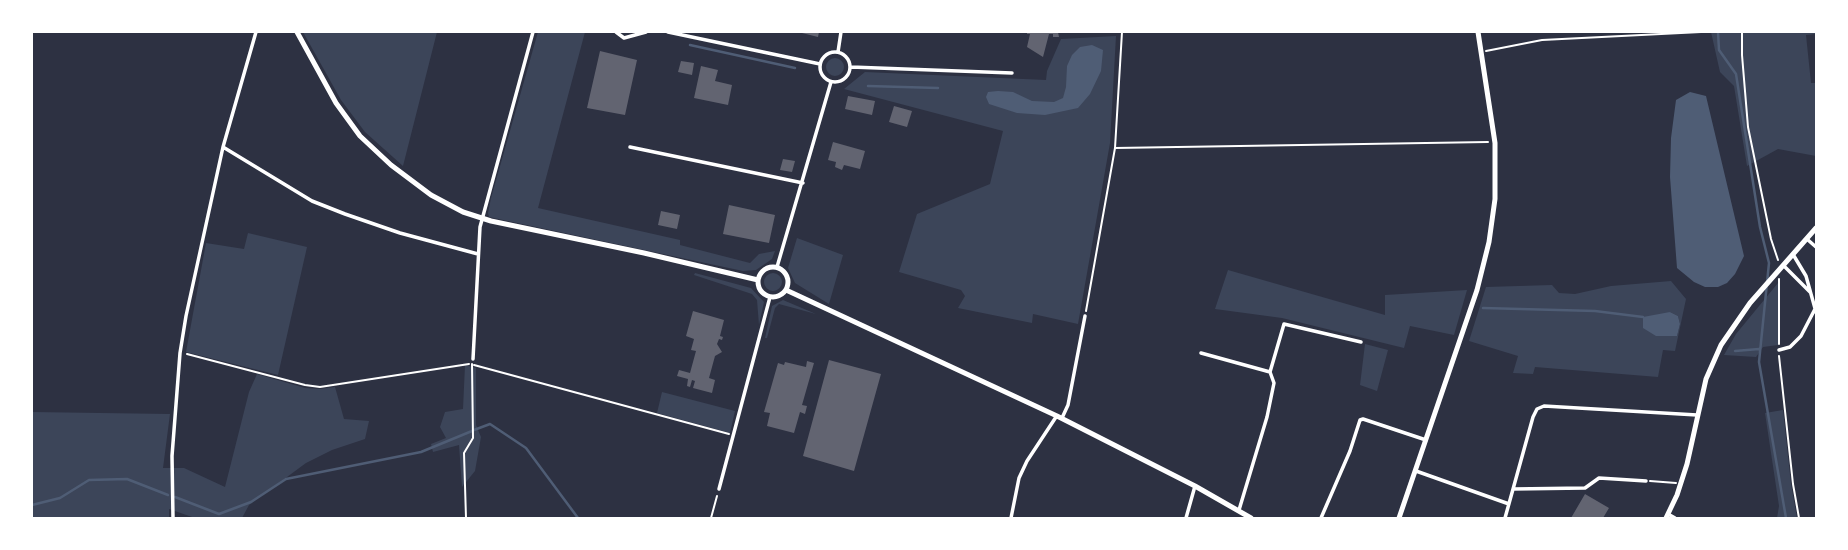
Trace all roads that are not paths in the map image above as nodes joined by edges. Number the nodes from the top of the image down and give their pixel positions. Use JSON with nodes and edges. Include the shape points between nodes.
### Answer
{"nodes":[{"id":1,"x":256,"y":32,"type":"edge"},
{"id":2,"x":297,"y":32,"type":"edge"},
{"id":3,"x":533,"y":32,"type":"edge"},
{"id":4,"x":616,"y":32,"type":"edge"},
{"id":5,"x":646,"y":32,"type":"edge"},
{"id":6,"x":668,"y":32,"type":"edge"},
{"id":7,"x":841,"y":32,"type":"edge"},
{"id":8,"x":1478,"y":32,"type":"edge"},
{"id":9,"x":838,"y":52,"type":"junction"},
{"id":10,"x":820,"y":64,"type":"junction"},
{"id":11,"x":851,"y":67,"type":"junction"},
{"id":12,"x":1012,"y":73,"type":"dead end"},
{"id":13,"x":831,"y":82,"type":"junction"},
{"id":14,"x":631,"y":146,"type":"dead end"},
{"id":15,"x":223,"y":147,"type":"junction"},
{"id":16,"x":803,"y":183,"type":"junction"},
{"id":17,"x":482,"y":218,"type":"junction"},
{"id":18,"x":1816,"y":228,"type":"edge"},
{"id":19,"x":1808,"y":240,"type":"junction"},
{"id":20,"x":1816,"y":247,"type":"edge"},
{"id":21,"x":478,"y":254,"type":"junction"},
{"id":22,"x":1794,"y":256,"type":"junction"},
{"id":23,"x":777,"y":267,"type":"junction"},
{"id":24,"x":1782,"y":269,"type":"junction"},
{"id":25,"x":758,"y":280,"type":"junction"},
{"id":26,"x":786,"y":290,"type":"junction"},
{"id":27,"x":1810,"y":292,"type":"junction"},
{"id":28,"x":770,"y":297,"type":"junction"},
{"id":29,"x":1816,"y":311,"type":"edge"},
{"id":30,"x":1085,"y":316,"type":"road end"},
{"id":31,"x":1361,"y":342,"type":"dead end"},
{"id":32,"x":1779,"y":350,"type":"road end"},
{"id":33,"x":1201,"y":353,"type":"dead end"},
{"id":34,"x":472,"y":362,"type":"road end"},
{"id":35,"x":1270,"y":372,"type":"junction"},
{"id":36,"x":1697,"y":415,"type":"junction"},
{"id":37,"x":1059,"y":417,"type":"junction"},
{"id":38,"x":1427,"y":440,"type":"junction"},
{"id":39,"x":1416,"y":471,"type":"junction"},
{"id":40,"x":1646,"y":481,"type":"road end"},
{"id":41,"x":1195,"y":485,"type":"junction"},
{"id":42,"x":719,"y":489,"type":"road end"},
{"id":43,"x":1513,"y":489,"type":"junction"},
{"id":44,"x":1509,"y":504,"type":"junction"},
{"id":45,"x":1239,"y":510,"type":"junction"},
{"id":46,"x":1667,"y":516,"type":"edge"},
{"id":47,"x":173,"y":519,"type":"edge"},
{"id":48,"x":1011,"y":519,"type":"edge"},
{"id":49,"x":1186,"y":519,"type":"edge"},
{"id":50,"x":1251,"y":519,"type":"edge"},
{"id":51,"x":1321,"y":519,"type":"edge"},
{"id":52,"x":1399,"y":519,"type":"edge"},
{"id":53,"x":1505,"y":519,"type":"edge"},
{"id":54,"x":1675,"y":519,"type":"edge"}],
"edges":[{"from":1,"to":15,"type":"street"},
{"from":2,"to":17,"type":"street","via":[[360,136],[431,195]]},
{"from":3,"to":17,"type":"street"},
{"from":4,"to":5,"type":"street","via":[[624,38]]},
{"from":6,"to":10,"type":"street"},
{"from":7,"to":9,"type":"street"},
{"from":8,"to":38,"type":"street","via":[[1495,143],[1495,199],[1474,302]]},
{"from":9,"to":10,"type":"street","via":[[829,53]]},
{"from":9,"to":11,"type":"street","via":[[846,55]]},
{"from":10,"to":13,"type":"street"},
{"from":11,"to":12,"type":"street"},
{"from":11,"to":13,"type":"street","via":[[845,79]]},
{"from":13,"to":16,"type":"street"},
{"from":14,"to":16,"type":"street"},
{"from":15,"to":21,"type":"street","via":[[312,201],[400,233]]},
{"from":15,"to":47,"type":"street","via":[[180,353],[172,456]]},
{"from":16,"to":23,"type":"street"},
{"from":17,"to":21,"type":"street"},
{"from":17,"to":25,"type":"street"},
{"from":18,"to":19,"type":"street"},
{"from":19,"to":20,"type":"street"},
{"from":19,"to":22,"type":"street"},
{"from":21,"to":34,"type":"street"},
{"from":22,"to":24,"type":"street"},
{"from":22,"to":27,"type":"street"},
{"from":23,"to":25,"type":"street","via":[[763,271]]},
{"from":23,"to":26,"type":"street","via":[[787,277]]},
{"from":24,"to":27,"type":"street"},
{"from":24,"to":36,"type":"street","via":[[1721,345]]},
{"from":25,"to":28,"type":"street","via":[[762,292]]},
{"from":26,"to":28,"type":"street"},
{"from":26,"to":37,"type":"street"},
{"from":27,"to":29,"type":"street"},
{"from":28,"to":42,"type":"street"},
{"from":29,"to":32,"type":"street","via":[[1801,336]]},
{"from":30,"to":37,"type":"street","via":[[1068,405]]},
{"from":31,"to":35,"type":"street","via":[[1284,324]]},
{"from":33,"to":35,"type":"street"},
{"from":35,"to":45,"type":"street","via":[[1274,383],[1267,417]]},
{"from":36,"to":43,"type":"street","via":[[1544,406],[1533,417]]},
{"from":36,"to":46,"type":"street"},
{"from":37,"to":41,"type":"street"},
{"from":37,"to":48,"type":"street","via":[[1027,461]]},
{"from":38,"to":39,"type":"street"},
{"from":38,"to":51,"type":"street","via":[[1360,420]]},
{"from":39,"to":44,"type":"street"},
{"from":39,"to":52,"type":"street"},
{"from":40,"to":43,"type":"street","via":[[1599,478],[1585,488]]},
{"from":41,"to":45,"type":"street"},
{"from":41,"to":49,"type":"street"},
{"from":43,"to":44,"type":"street"},
{"from":44,"to":53,"type":"street"},
{"from":45,"to":50,"type":"street"},
{"from":46,"to":54,"type":"street"}]}
